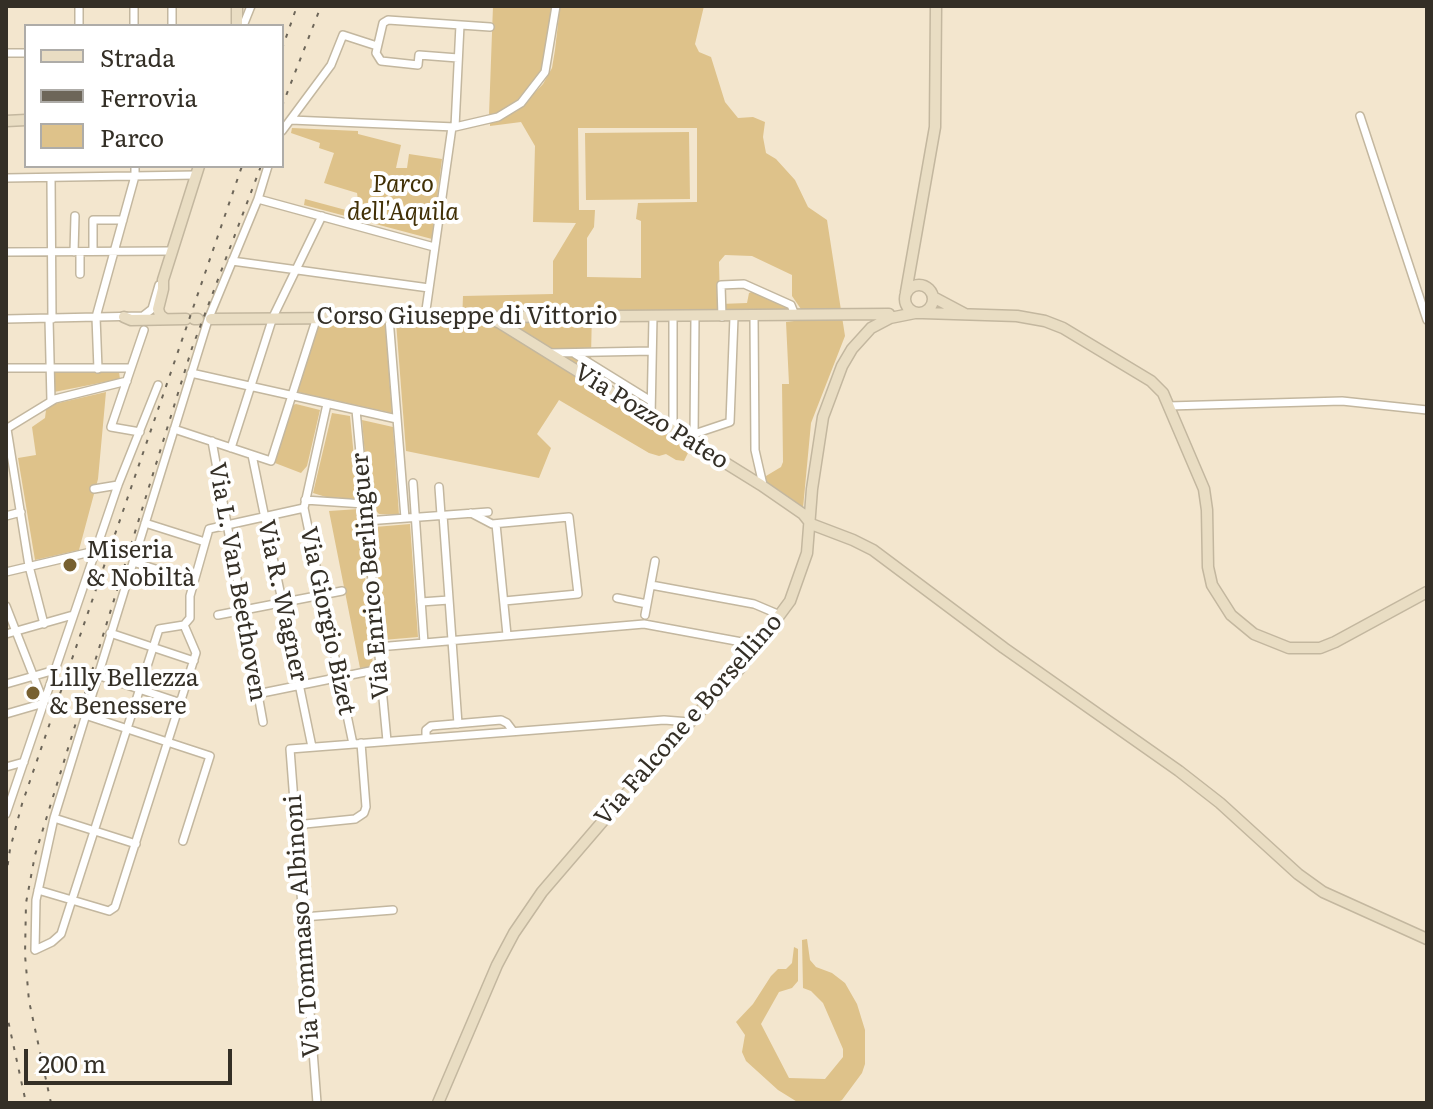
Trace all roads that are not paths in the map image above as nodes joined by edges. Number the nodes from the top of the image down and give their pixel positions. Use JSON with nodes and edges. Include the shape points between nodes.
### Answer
{"nodes":[{"id":1,"x":556,"y":6,"type":"edge"},
{"id":2,"x":936,"y":6,"type":"edge"},
{"id":3,"x":460,"y":25,"type":"junction"},
{"id":4,"x":490,"y":27,"type":"dead end"},
{"id":5,"x":377,"y":46,"type":"junction"},
{"id":6,"x":458,"y":58,"type":"junction"},
{"id":7,"x":1360,"y":116,"type":"dead end"},
{"id":8,"x":291,"y":120,"type":"junction"},
{"id":9,"x":454,"y":127,"type":"junction"},
{"id":10,"x":284,"y":129,"type":"edge"},
{"id":11,"x":79,"y":168,"type":"edge"},
{"id":12,"x":135,"y":168,"type":"edge"},
{"id":13,"x":267,"y":168,"type":"edge"},
{"id":14,"x":197,"y":171,"type":"edge"},
{"id":15,"x":135,"y":176,"type":"junction"},
{"id":16,"x":79,"y":177,"type":"junction"},
{"id":17,"x":6,"y":178,"type":"edge"},
{"id":18,"x":51,"y":178,"type":"junction"},
{"id":19,"x":258,"y":199,"type":"junction"},
{"id":20,"x":75,"y":216,"type":"dead end"},
{"id":21,"x":322,"y":216,"type":"junction"},
{"id":22,"x":123,"y":220,"type":"junction"},
{"id":23,"x":434,"y":247,"type":"junction"},
{"id":24,"x":93,"y":251,"type":"junction"},
{"id":25,"x":115,"y":251,"type":"junction"},
{"id":26,"x":171,"y":251,"type":"junction"},
{"id":27,"x":6,"y":252,"type":"edge"},
{"id":28,"x":51,"y":252,"type":"junction"},
{"id":29,"x":77,"y":252,"type":"junction"},
{"id":30,"x":913,"y":253,"type":"junction"},
{"id":31,"x":232,"y":261,"type":"junction"},
{"id":32,"x":295,"y":270,"type":"junction"},
{"id":33,"x":80,"y":274,"type":"dead end"},
{"id":34,"x":163,"y":280,"type":"junction"},
{"id":35,"x":924,"y":286,"type":"junction"},
{"id":36,"x":429,"y":288,"type":"junction"},
{"id":37,"x":905,"y":295,"type":"junction"},
{"id":38,"x":933,"y":297,"type":"junction"},
{"id":39,"x":919,"y":313,"type":"junction"},
{"id":40,"x":967,"y":315,"type":"junction"},
{"id":41,"x":795,"y":316,"type":"junction"},
{"id":42,"x":96,"y":317,"type":"junction"},
{"id":43,"x":124,"y":317,"type":"junction"},
{"id":44,"x":273,"y":317,"type":"junction"},
{"id":45,"x":317,"y":317,"type":"junction"},
{"id":46,"x":425,"y":317,"type":"junction"},
{"id":47,"x":486,"y":317,"type":"junction"},
{"id":48,"x":653,"y":317,"type":"junction"},
{"id":49,"x":673,"y":317,"type":"junction"},
{"id":50,"x":695,"y":317,"type":"junction"},
{"id":51,"x":722,"y":317,"type":"junction"},
{"id":52,"x":734,"y":317,"type":"junction"},
{"id":53,"x":754,"y":317,"type":"junction"},
{"id":54,"x":389,"y":318,"type":"junction"},
{"id":55,"x":887,"y":318,"type":"junction"},
{"id":56,"x":6,"y":319,"type":"edge"},
{"id":57,"x":51,"y":319,"type":"junction"},
{"id":58,"x":165,"y":319,"type":"junction"},
{"id":59,"x":199,"y":319,"type":"junction"},
{"id":60,"x":1427,"y":320,"type":"edge"},
{"id":61,"x":144,"y":330,"type":"dead end"},
{"id":62,"x":652,"y":351,"type":"junction"},
{"id":63,"x":549,"y":353,"type":"junction"},
{"id":64,"x":573,"y":353,"type":"junction"},
{"id":65,"x":6,"y":368,"type":"edge"},
{"id":66,"x":131,"y":368,"type":"junction"},
{"id":67,"x":50,"y":369,"type":"junction"},
{"id":68,"x":98,"y":369,"type":"junction"},
{"id":69,"x":191,"y":373,"type":"junction"},
{"id":70,"x":127,"y":381,"type":"junction"},
{"id":71,"x":158,"y":385,"type":"dead end"},
{"id":72,"x":250,"y":387,"type":"junction"},
{"id":73,"x":292,"y":396,"type":"junction"},
{"id":74,"x":51,"y":401,"type":"junction"},
{"id":75,"x":651,"y":401,"type":"junction"},
{"id":76,"x":327,"y":404,"type":"junction"},
{"id":77,"x":1169,"y":406,"type":"junction"},
{"id":78,"x":356,"y":410,"type":"junction"},
{"id":79,"x":1427,"y":410,"type":"edge"},
{"id":80,"x":651,"y":417,"type":"junction"},
{"id":81,"x":397,"y":419,"type":"junction"},
{"id":82,"x":7,"y":429,"type":"edge"},
{"id":83,"x":174,"y":429,"type":"junction"},
{"id":84,"x":673,"y":430,"type":"junction"},
{"id":85,"x":140,"y":432,"type":"junction"},
{"id":86,"x":694,"y":439,"type":"junction"},
{"id":87,"x":212,"y":441,"type":"junction"},
{"id":88,"x":231,"y":448,"type":"junction"},
{"id":89,"x":252,"y":455,"type":"junction"},
{"id":90,"x":413,"y":483,"type":"dead end"},
{"id":91,"x":118,"y":485,"type":"junction"},
{"id":92,"x":763,"y":486,"type":"junction"},
{"id":93,"x":439,"y":487,"type":"dead end"},
{"id":94,"x":94,"y":489,"type":"dead end"},
{"id":95,"x":304,"y":504,"type":"junction"},
{"id":96,"x":364,"y":504,"type":"junction"},
{"id":97,"x":21,"y":512,"type":"junction"},
{"id":98,"x":488,"y":512,"type":"dead end"},
{"id":99,"x":471,"y":513,"type":"junction"},
{"id":100,"x":442,"y":515,"type":"junction"},
{"id":101,"x":6,"y":516,"type":"edge"},
{"id":102,"x":264,"y":516,"type":"junction"},
{"id":103,"x":415,"y":517,"type":"junction"},
{"id":104,"x":405,"y":518,"type":"junction"},
{"id":105,"x":366,"y":521,"type":"junction"},
{"id":106,"x":145,"y":523,"type":"junction"},
{"id":107,"x":496,"y":524,"type":"junction"},
{"id":108,"x":811,"y":524,"type":"junction"},
{"id":109,"x":226,"y":525,"type":"junction"},
{"id":110,"x":205,"y":542,"type":"junction"},
{"id":111,"x":95,"y":551,"type":"junction"},
{"id":112,"x":655,"y":561,"type":"dead end"},
{"id":113,"x":133,"y":562,"type":"junction"},
{"id":114,"x":29,"y":566,"type":"junction"},
{"id":115,"x":6,"y":572,"type":"edge"},
{"id":116,"x":194,"y":581,"type":"junction"},
{"id":117,"x":651,"y":585,"type":"junction"},
{"id":118,"x":342,"y":591,"type":"dead end"},
{"id":119,"x":1427,"y":592,"type":"edge"},
{"id":120,"x":322,"y":595,"type":"junction"},
{"id":121,"x":617,"y":598,"type":"dead end"},
{"id":122,"x":449,"y":600,"type":"junction"},
{"id":123,"x":504,"y":601,"type":"junction"},
{"id":124,"x":421,"y":602,"type":"junction"},
{"id":125,"x":282,"y":603,"type":"junction"},
{"id":126,"x":647,"y":604,"type":"junction"},
{"id":127,"x":6,"y":606,"type":"edge"},
{"id":128,"x":241,"y":612,"type":"junction"},
{"id":129,"x":73,"y":615,"type":"junction"},
{"id":130,"x":218,"y":615,"type":"dead end"},
{"id":131,"x":780,"y":615,"type":"junction"},
{"id":132,"x":644,"y":620,"type":"junction"},
{"id":133,"x":44,"y":624,"type":"junction"},
{"id":134,"x":184,"y":625,"type":"junction"},
{"id":135,"x":16,"y":631,"type":"junction"},
{"id":136,"x":110,"y":633,"type":"junction"},
{"id":137,"x":6,"y":634,"type":"edge"},
{"id":138,"x":507,"y":635,"type":"junction"},
{"id":139,"x":452,"y":641,"type":"junction"},
{"id":140,"x":424,"y":643,"type":"junction"},
{"id":141,"x":758,"y":645,"type":"junction"},
{"id":142,"x":378,"y":647,"type":"junction"},
{"id":143,"x":154,"y":648,"type":"junction"},
{"id":144,"x":194,"y":661,"type":"junction"},
{"id":145,"x":380,"y":669,"type":"junction"},
{"id":146,"x":55,"y":670,"type":"junction"},
{"id":147,"x":97,"y":675,"type":"junction"},
{"id":148,"x":33,"y":676,"type":"junction"},
{"id":149,"x":339,"y":677,"type":"junction"},
{"id":150,"x":6,"y":684,"type":"edge"},
{"id":151,"x":299,"y":685,"type":"junction"},
{"id":152,"x":140,"y":690,"type":"junction"},
{"id":153,"x":257,"y":694,"type":"junction"},
{"id":154,"x":44,"y":703,"type":"junction"},
{"id":155,"x":181,"y":703,"type":"junction"},
{"id":156,"x":6,"y":714,"type":"edge"},
{"id":157,"x":85,"y":715,"type":"junction"},
{"id":158,"x":263,"y":722,"type":"dead end"},
{"id":159,"x":690,"y":722,"type":"junction"},
{"id":160,"x":458,"y":724,"type":"junction"},
{"id":161,"x":127,"y":729,"type":"junction"},
{"id":162,"x":513,"y":731,"type":"junction"},
{"id":163,"x":426,"y":738,"type":"junction"},
{"id":164,"x":387,"y":741,"type":"junction"},
{"id":165,"x":169,"y":743,"type":"junction"},
{"id":166,"x":357,"y":744,"type":"junction"},
{"id":167,"x":312,"y":747,"type":"junction"},
{"id":168,"x":24,"y":762,"type":"junction"},
{"id":169,"x":6,"y":767,"type":"edge"},
{"id":170,"x":6,"y":814,"type":"edge"},
{"id":171,"x":54,"y":818,"type":"junction"},
{"id":172,"x":295,"y":825,"type":"junction"},
{"id":173,"x":94,"y":831,"type":"junction"},
{"id":174,"x":183,"y":841,"type":"dead end"},
{"id":175,"x":136,"y":844,"type":"junction"},
{"id":176,"x":38,"y":890,"type":"junction"},
{"id":177,"x":73,"y":900,"type":"junction"},
{"id":178,"x":393,"y":910,"type":"dead end"},
{"id":179,"x":303,"y":917,"type":"junction"},
{"id":180,"x":1427,"y":939,"type":"edge"},
{"id":181,"x":317,"y":1103,"type":"edge"},
{"id":182,"x":438,"y":1103,"type":"edge"}],
"edges":[{"from":1,"to":9,"type":"street","via":[[545,72],[530,93],[507,113]]},
{"from":2,"to":30,"type":"street","via":[[935,127]]},
{"from":3,"to":4,"type":"street"},
{"from":3,"to":5,"type":"street","via":[[386,21]]},
{"from":3,"to":6,"type":"street"},
{"from":5,"to":6,"type":"street","via":[[376,55],[384,62],[418,65],[419,55]]},
{"from":5,"to":8,"type":"street","via":[[343,35],[331,65]]},
{"from":6,"to":9,"type":"street"},
{"from":7,"to":60,"type":"street"},
{"from":8,"to":9,"type":"street"},
{"from":8,"to":10,"type":"street"},
{"from":9,"to":23,"type":"street"},
{"from":11,"to":16,"type":"street"},
{"from":12,"to":15,"type":"street"},
{"from":13,"to":19,"type":"street"},
{"from":14,"to":15,"type":"street"},
{"from":14,"to":26,"type":"street"},
{"from":15,"to":16,"type":"street"},
{"from":15,"to":22,"type":"street"},
{"from":16,"to":18,"type":"street"},
{"from":17,"to":18,"type":"street"},
{"from":18,"to":28,"type":"street"},
{"from":19,"to":21,"type":"street"},
{"from":19,"to":31,"type":"street"},
{"from":20,"to":29,"type":"street"},
{"from":21,"to":23,"type":"street"},
{"from":21,"to":32,"type":"street"},
{"from":22,"to":24,"type":"street","via":[[93,220]]},
{"from":22,"to":25,"type":"street"},
{"from":23,"to":36,"type":"street"},
{"from":24,"to":25,"type":"street"},
{"from":24,"to":29,"type":"street"},
{"from":25,"to":26,"type":"street"},
{"from":25,"to":42,"type":"street"},
{"from":26,"to":34,"type":"street"},
{"from":27,"to":28,"type":"street"},
{"from":28,"to":29,"type":"street"},
{"from":28,"to":57,"type":"street"},
{"from":29,"to":33,"type":"street"},
{"from":30,"to":35,"type":"street"},
{"from":30,"to":37,"type":"street"},
{"from":31,"to":32,"type":"street"},
{"from":31,"to":59,"type":"street"},
{"from":32,"to":36,"type":"street"},
{"from":32,"to":44,"type":"street"},
{"from":34,"to":43,"type":"street","via":[[147,314]]},
{"from":34,"to":58,"type":"street","via":[[158,309]]},
{"from":35,"to":37,"type":"street","via":[[912,286]]},
{"from":35,"to":38,"type":"street"},
{"from":36,"to":46,"type":"street"},
{"from":37,"to":39,"type":"street","via":[[906,305]]},
{"from":37,"to":55,"type":"street","name":"Via Falcone e Borsellino"},
{"from":38,"to":39,"type":"street","via":[[930,308]]},
{"from":38,"to":40,"type":"street"},
{"from":39,"to":40,"type":"street","name":"Via Falcone e Borsellino"},
{"from":39,"to":55,"type":"street","name":"Via Falcone e Borsellino"},
{"from":40,"to":77,"type":"street","name":"Via Falcone e Borsellino","via":[[1017,316],[1063,328],[1151,381]]},
{"from":41,"to":51,"type":"street","via":[[791,305],[744,284],[721,285]]},
{"from":41,"to":53,"type":"street","name":"Corso Giuseppe di Vittorio"},
{"from":41,"to":55,"type":"street","name":"Corso Giuseppe di Vittorio"},
{"from":42,"to":43,"type":"street"},
{"from":42,"to":57,"type":"street"},
{"from":42,"to":68,"type":"street"},
{"from":43,"to":58,"type":"street","name":"Corso Giuseppe di Vittorio"},
{"from":44,"to":45,"type":"street","name":"Corso Giuseppe di Vittorio"},
{"from":44,"to":59,"type":"street","name":"Corso Giuseppe di Vittorio"},
{"from":44,"to":72,"type":"street"},
{"from":45,"to":54,"type":"street","name":"Corso Giuseppe di Vittorio"},
{"from":45,"to":73,"type":"street"},
{"from":46,"to":47,"type":"street","name":"Corso Giuseppe di Vittorio"},
{"from":46,"to":54,"type":"street","name":"Corso Giuseppe di Vittorio"},
{"from":47,"to":48,"type":"street","name":"Corso Giuseppe di Vittorio"},
{"from":47,"to":63,"type":"street","name":"Via Pozzo Pateo"},
{"from":48,"to":49,"type":"street","name":"Corso Giuseppe di Vittorio"},
{"from":48,"to":62,"type":"street"},
{"from":49,"to":50,"type":"street","name":"Corso Giuseppe di Vittorio"},
{"from":49,"to":84,"type":"street"},
{"from":50,"to":51,"type":"street","name":"Corso Giuseppe di Vittorio"},
{"from":50,"to":86,"type":"street"},
{"from":51,"to":52,"type":"street","name":"Corso Giuseppe di Vittorio"},
{"from":52,"to":53,"type":"street","name":"Corso Giuseppe di Vittorio"},
{"from":52,"to":86,"type":"street","via":[[730,422]]},
{"from":53,"to":92,"type":"street","via":[[754,440]]},
{"from":54,"to":81,"type":"street"},
{"from":55,"to":108,"type":"street","name":"Via Falcone e Borsellino","via":[[852,349],[834,385],[823,417]]},
{"from":56,"to":57,"type":"street"},
{"from":57,"to":67,"type":"street"},
{"from":58,"to":59,"type":"street","name":"Corso Giuseppe di Vittorio"},
{"from":59,"to":69,"type":"street"},
{"from":61,"to":66,"type":"street"},
{"from":62,"to":64,"type":"street"},
{"from":62,"to":75,"type":"street"},
{"from":63,"to":64,"type":"street"},
{"from":63,"to":80,"type":"street","name":"Via Pozzo Pateo"},
{"from":64,"to":75,"type":"street","name":"Via Pozzo Pateo"},
{"from":65,"to":67,"type":"street"},
{"from":66,"to":68,"type":"street"},
{"from":66,"to":70,"type":"street"},
{"from":67,"to":68,"type":"street"},
{"from":67,"to":74,"type":"street"},
{"from":69,"to":72,"type":"street"},
{"from":69,"to":83,"type":"street"},
{"from":70,"to":74,"type":"street"},
{"from":70,"to":85,"type":"street","via":[[111,427]]},
{"from":71,"to":85,"type":"street"},
{"from":72,"to":73,"type":"street"},
{"from":72,"to":88,"type":"street"},
{"from":73,"to":76,"type":"street"},
{"from":73,"to":89,"type":"street","via":[[271,461]]},
{"from":74,"to":82,"type":"street"},
{"from":75,"to":80,"type":"street"},
{"from":76,"to":78,"type":"street"},
{"from":76,"to":95,"type":"street","name":"Via Giorgio Bizet"},
{"from":77,"to":79,"type":"street","via":[[1342,401]]},
{"from":77,"to":119,"type":"street","name":"Via Falcone e Borsellino","via":[[1204,489],[1212,585],[1231,615],[1254,634],[1289,648],[1320,648]]},
{"from":78,"to":81,"type":"street"},
{"from":78,"to":96,"type":"street","name":"Via Enrico Berlinguer"},
{"from":80,"to":84,"type":"street","name":"Via Pozzo Pateo"},
{"from":81,"to":104,"type":"street"},
{"from":82,"to":97,"type":"street"},
{"from":83,"to":87,"type":"street"},
{"from":83,"to":106,"type":"street"},
{"from":84,"to":86,"type":"street","name":"Via Pozzo Pateo"},
{"from":85,"to":91,"type":"street"},
{"from":86,"to":92,"type":"street","name":"Via Pozzo Pateo"},
{"from":87,"to":88,"type":"street"},
{"from":87,"to":109,"type":"street","name":"Via L. Van Beethoven"},
{"from":88,"to":89,"type":"street"},
{"from":89,"to":102,"type":"street","name":"Via R. Wagner"},
{"from":90,"to":103,"type":"street"},
{"from":91,"to":94,"type":"street"},
{"from":91,"to":111,"type":"street"},
{"from":92,"to":108,"type":"street","name":"Via Pozzo Pateo"},
{"from":93,"to":100,"type":"street"},
{"from":95,"to":96,"type":"street"},
{"from":95,"to":102,"type":"street"},
{"from":95,"to":120,"type":"street","name":"Via Giorgio Bizet"},
{"from":96,"to":105,"type":"street","name":"Via Enrico Berlinguer"},
{"from":97,"to":101,"type":"street"},
{"from":97,"to":114,"type":"street"},
{"from":98,"to":99,"type":"street"},
{"from":99,"to":100,"type":"street"},
{"from":99,"to":107,"type":"street"},
{"from":100,"to":103,"type":"street"},
{"from":100,"to":122,"type":"street"},
{"from":102,"to":109,"type":"street"},
{"from":102,"to":125,"type":"street","name":"Via R. Wagner"},
{"from":103,"to":104,"type":"street"},
{"from":103,"to":124,"type":"street"},
{"from":104,"to":105,"type":"street"},
{"from":105,"to":142,"type":"street","name":"Via Enrico Berlinguer"},
{"from":106,"to":110,"type":"street"},
{"from":106,"to":113,"type":"street"},
{"from":107,"to":123,"type":"street"},
{"from":107,"to":123,"type":"street","via":[[569,517],[578,594]]},
{"from":108,"to":131,"type":"street","name":"Via Falcone e Borsellino","via":[[800,580]]},
{"from":108,"to":180,"type":"street","name":"Via Pozzo Pateo","via":[[853,540],[891,563],[1179,771],[1323,892]]},
{"from":109,"to":110,"type":"street","via":[[209,529]]},
{"from":109,"to":128,"type":"street","name":"Via L. Van Beethoven"},
{"from":110,"to":116,"type":"street"},
{"from":111,"to":114,"type":"street"},
{"from":111,"to":129,"type":"street"},
{"from":112,"to":117,"type":"street"},
{"from":113,"to":116,"type":"street"},
{"from":113,"to":136,"type":"street"},
{"from":114,"to":115,"type":"street"},
{"from":114,"to":133,"type":"street"},
{"from":116,"to":134,"type":"street","via":[[190,620]]},
{"from":117,"to":126,"type":"street"},
{"from":117,"to":131,"type":"street","via":[[754,604]]},
{"from":118,"to":120,"type":"street"},
{"from":120,"to":125,"type":"street"},
{"from":120,"to":149,"type":"street","name":"Via Giorgio Bizet"},
{"from":121,"to":126,"type":"street"},
{"from":122,"to":124,"type":"street"},
{"from":122,"to":139,"type":"street"},
{"from":123,"to":138,"type":"street"},
{"from":124,"to":140,"type":"street"},
{"from":125,"to":128,"type":"street"},
{"from":125,"to":151,"type":"street","name":"Via R. Wagner"},
{"from":126,"to":132,"type":"street"},
{"from":127,"to":135,"type":"street"},
{"from":128,"to":130,"type":"street"},
{"from":128,"to":153,"type":"street","name":"Via L. Van Beethoven"},
{"from":129,"to":133,"type":"street"},
{"from":129,"to":146,"type":"street"},
{"from":131,"to":141,"type":"street","name":"Via Falcone e Borsellino"},
{"from":132,"to":138,"type":"street"},
{"from":132,"to":141,"type":"street"},
{"from":133,"to":135,"type":"street"},
{"from":134,"to":143,"type":"street","via":[[159,629]]},
{"from":134,"to":144,"type":"street","via":[[196,648]]},
{"from":135,"to":137,"type":"street"},
{"from":135,"to":148,"type":"street"},
{"from":136,"to":143,"type":"street"},
{"from":136,"to":147,"type":"street"},
{"from":138,"to":139,"type":"street"},
{"from":139,"to":140,"type":"street"},
{"from":139,"to":160,"type":"street"},
{"from":140,"to":142,"type":"street"},
{"from":141,"to":159,"type":"street","name":"Via Falcone e Borsellino"},
{"from":142,"to":145,"type":"street","name":"Via Enrico Berlinguer"},
{"from":143,"to":144,"type":"street"},
{"from":143,"to":152,"type":"street"},
{"from":144,"to":155,"type":"street"},
{"from":145,"to":149,"type":"street"},
{"from":145,"to":164,"type":"street","name":"Via Enrico Berlinguer"},
{"from":146,"to":148,"type":"street"},
{"from":146,"to":154,"type":"street"},
{"from":147,"to":152,"type":"street"},
{"from":147,"to":157,"type":"street"},
{"from":148,"to":150,"type":"street"},
{"from":148,"to":154,"type":"street"},
{"from":149,"to":151,"type":"street"},
{"from":149,"to":166,"type":"street","name":"Via Giorgio Bizet"},
{"from":151,"to":153,"type":"street"},
{"from":151,"to":167,"type":"street","name":"Via R. Wagner"},
{"from":152,"to":155,"type":"street"},
{"from":152,"to":161,"type":"street"},
{"from":153,"to":158,"type":"street","name":"Via L. Van Beethoven"},
{"from":154,"to":156,"type":"street"},
{"from":154,"to":168,"type":"street"},
{"from":155,"to":165,"type":"street"},
{"from":157,"to":161,"type":"street"},
{"from":157,"to":171,"type":"street"},
{"from":159,"to":162,"type":"street"},
{"from":159,"to":182,"type":"street","name":"Via Falcone e Borsellino","via":[[573,854],[514,933]]},
{"from":160,"to":162,"type":"street","via":[[501,720]]},
{"from":160,"to":163,"type":"street","via":[[428,727]]},
{"from":161,"to":165,"type":"street"},
{"from":161,"to":173,"type":"street"},
{"from":162,"to":163,"type":"street"},
{"from":163,"to":164,"type":"street"},
{"from":164,"to":166,"type":"street"},
{"from":165,"to":174,"type":"street","via":[[210,756]]},
{"from":165,"to":175,"type":"street"},
{"from":166,"to":167,"type":"street"},
{"from":166,"to":172,"type":"street","name":"Via Giorgio Bizet","via":[[364,813],[355,819]]},
{"from":167,"to":172,"type":"street","name":"Via Tommaso Albinoni","via":[[290,749]]},
{"from":168,"to":169,"type":"street"},
{"from":168,"to":170,"type":"street"},
{"from":171,"to":173,"type":"street"},
{"from":171,"to":176,"type":"street"},
{"from":172,"to":179,"type":"street","name":"Via Tommaso Albinoni"},
{"from":173,"to":175,"type":"street"},
{"from":173,"to":177,"type":"street"},
{"from":175,"to":177,"type":"street","via":[[112,910]]},
{"from":176,"to":177,"type":"street"},
{"from":176,"to":177,"type":"street","via":[[35,950],[61,934]]},
{"from":178,"to":179,"type":"street"},
{"from":179,"to":181,"type":"street","name":"Via Tommaso Albinoni"}]}
